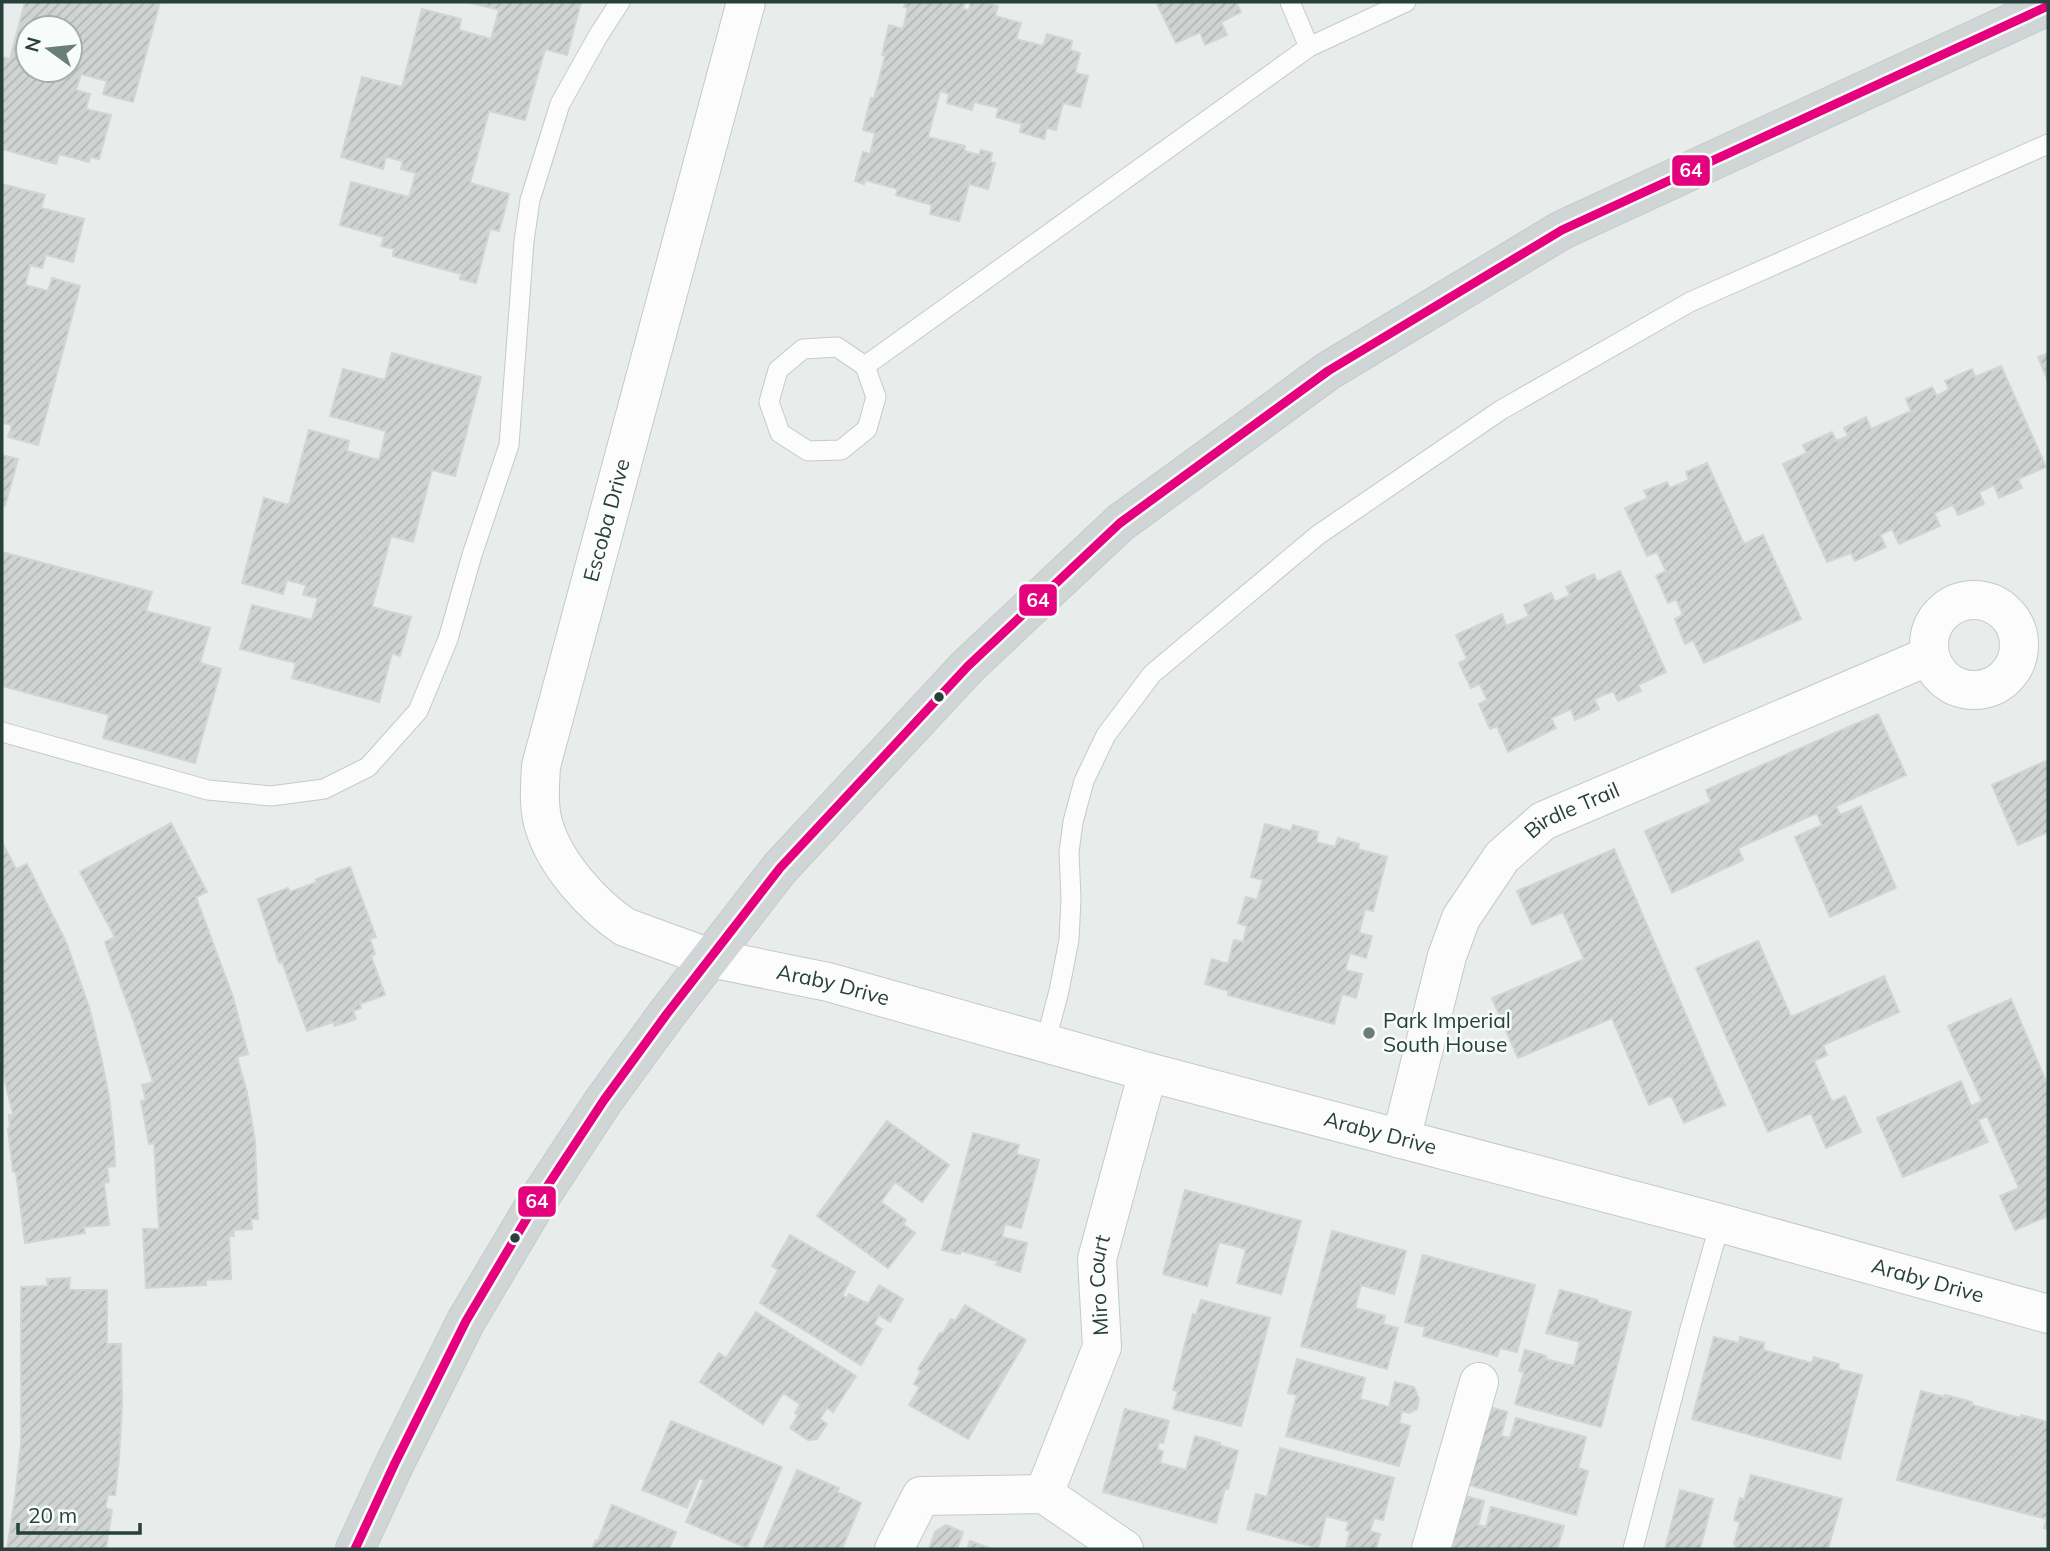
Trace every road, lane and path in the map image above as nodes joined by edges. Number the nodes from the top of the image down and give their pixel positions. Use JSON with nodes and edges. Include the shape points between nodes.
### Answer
{"nodes":[{"id":1,"x":621,"y":2,"type":"edge"},
{"id":2,"x":746,"y":2,"type":"edge"},
{"id":3,"x":1290,"y":2,"type":"edge"},
{"id":4,"x":1406,"y":2,"type":"edge"},
{"id":5,"x":2048,"y":6,"type":"edge"},
{"id":6,"x":1309,"y":47,"type":"junction"},
{"id":7,"x":2048,"y":144,"type":"edge"},
{"id":8,"x":865,"y":366,"type":"junction"},
{"id":9,"x":1929,"y":656,"type":"dead end"},
{"id":10,"x":2,"y":732,"type":"edge"},
{"id":11,"x":710,"y":958,"type":"junction"},
{"id":12,"x":1045,"y":1044,"type":"junction"},
{"id":13,"x":1148,"y":1072,"type":"junction"},
{"id":14,"x":1401,"y":1139,"type":"junction"},
{"id":15,"x":1720,"y":1223,"type":"junction"},
{"id":16,"x":2048,"y":1314,"type":"edge"},
{"id":17,"x":1479,"y":1382,"type":"dead end"},
{"id":18,"x":1044,"y":1494,"type":"junction"},
{"id":19,"x":355,"y":1549,"type":"edge"},
{"id":20,"x":894,"y":1549,"type":"edge"},
{"id":21,"x":1124,"y":1549,"type":"edge"},
{"id":22,"x":1432,"y":1549,"type":"edge"},
{"id":23,"x":1633,"y":1549,"type":"edge"}],
"edges":[{"from":1,"to":10,"type":"lane","via":[[560,104],[530,200],[509,445],[448,639],[418,711],[368,767],[324,789],[271,796],[208,790]]},
{"from":2,"to":11,"type":"street","name":"Escoba Drive","via":[[541,766],[544,827],[562,865],[625,927]]},
{"from":3,"to":6,"type":"lane"},
{"from":4,"to":6,"type":"lane"},
{"from":5,"to":11,"type":"main road","via":[[1562,230],[1328,371],[1120,523],[968,666],[780,868]]},
{"from":6,"to":8,"type":"lane"},
{"from":7,"to":12,"type":"lane","via":[[1690,302],[1501,410],[1318,535],[1152,674],[1106,735],[1084,781],[1069,852],[1069,940]]},
{"from":8,"to":8,"type":"lane","via":[[837,347],[803,349],[778,370],[775,380],[769,402],[780,433],[808,451],[841,450],[867,429],[876,397]]},
{"from":9,"to":14,"type":"street","name":"Birdle Trail","via":[[1543,821],[1502,857],[1461,918],[1452,943]]},
{"from":11,"to":12,"type":"street","name":"Araby Drive","via":[[828,982]]},
{"from":11,"to":19,"type":"main road","via":[[604,1100],[520,1230],[466,1321]]},
{"from":12,"to":13,"type":"street","name":"Araby Drive"},
{"from":13,"to":14,"type":"street","name":"Araby Drive"},
{"from":13,"to":18,"type":"street","name":"Miro Court","via":[[1097,1259],[1102,1347]]},
{"from":14,"to":15,"type":"street","name":"Araby Drive"},
{"from":15,"to":16,"type":"street","name":"Araby Drive"},
{"from":15,"to":23,"type":"lane"},
{"from":17,"to":22,"type":"street"},
{"from":18,"to":20,"type":"street","via":[[921,1496]]},
{"from":18,"to":21,"type":"street"}]}
